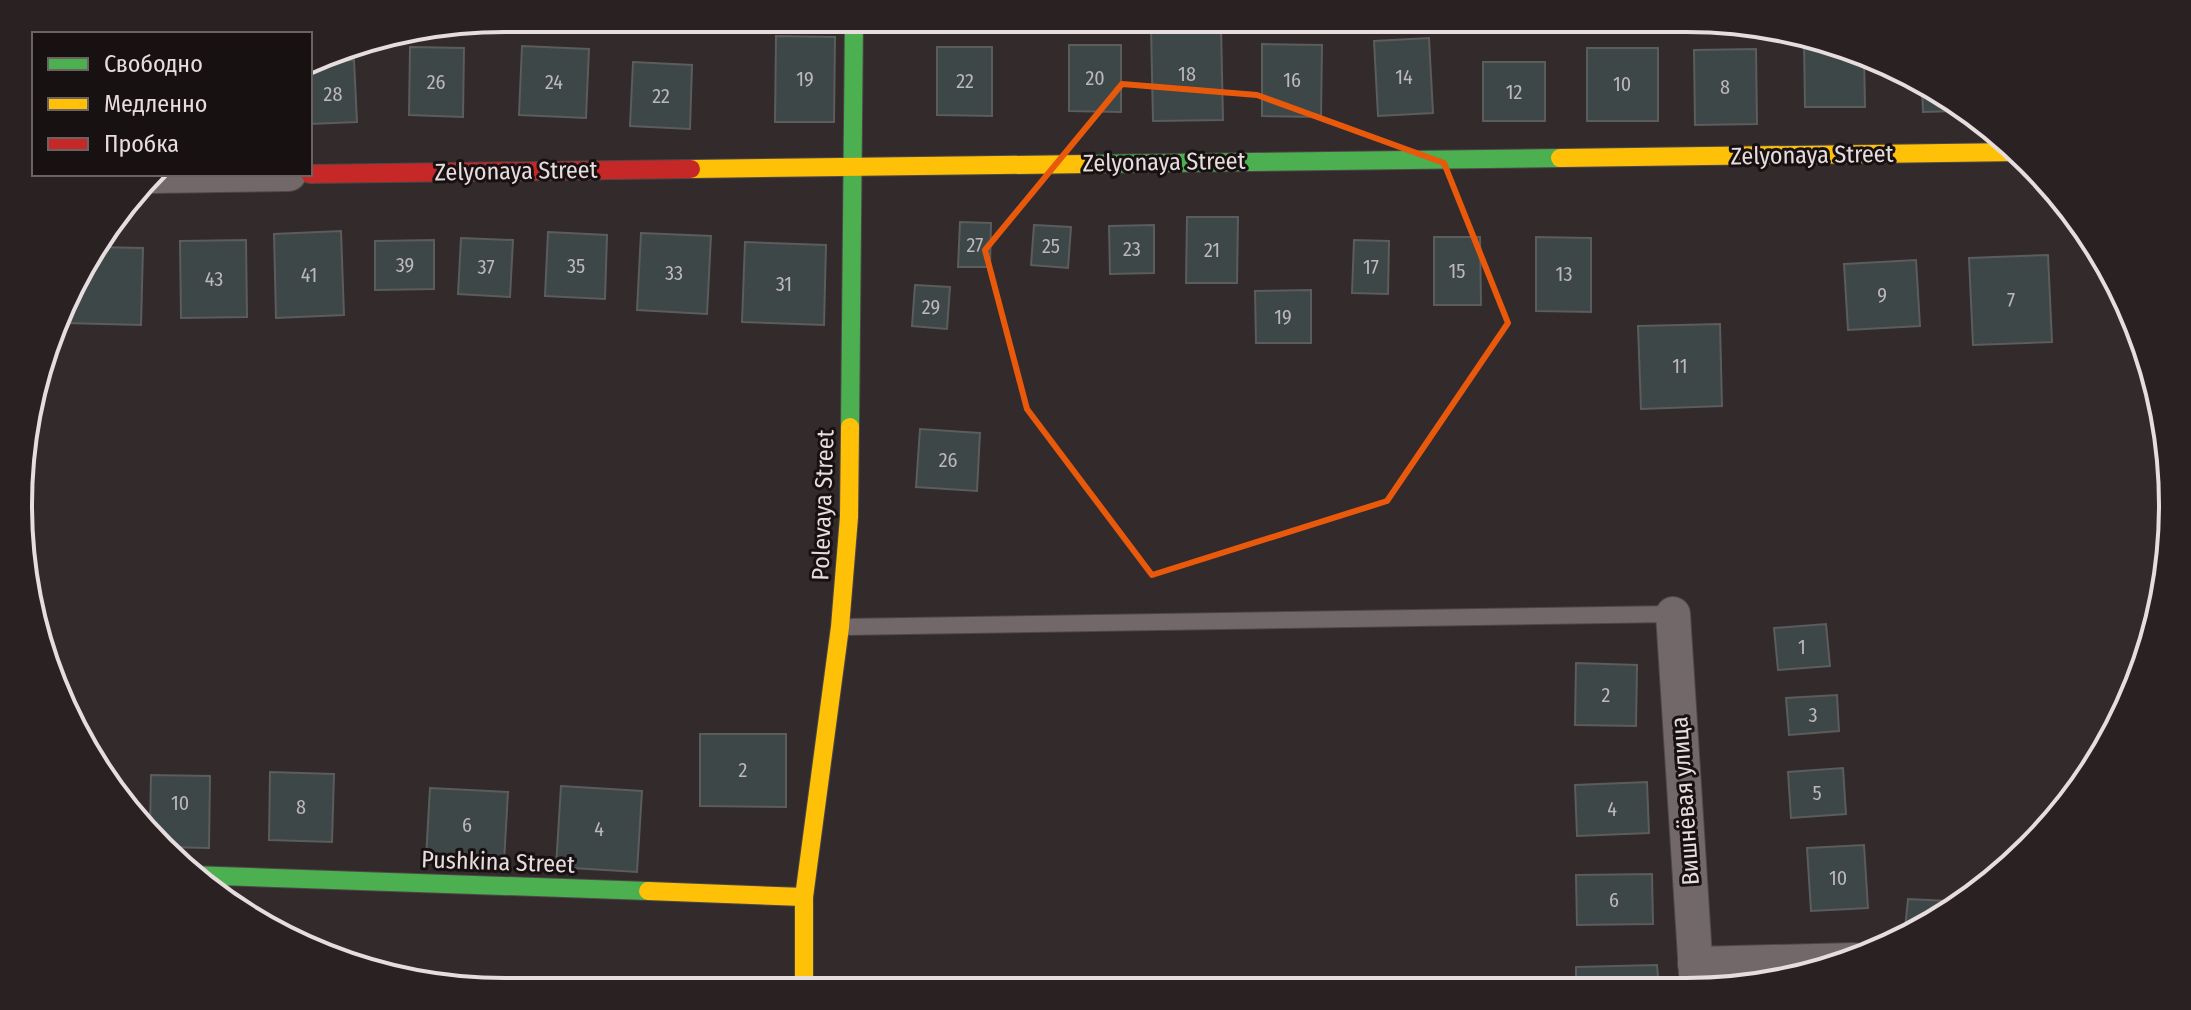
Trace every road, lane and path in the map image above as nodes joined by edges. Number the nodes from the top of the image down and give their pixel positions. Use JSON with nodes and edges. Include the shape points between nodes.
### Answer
{"nodes":[{"id":1,"x":854,"y":32,"type":"edge"},
{"id":2,"x":2001,"y":152,"type":"edge"},
{"id":3,"x":854,"y":166,"type":"junction"},
{"id":4,"x":312,"y":174,"type":"edge"},
{"id":5,"x":1673,"y":614,"type":"joint"},
{"id":6,"x":840,"y":627,"type":"junction"},
{"id":7,"x":212,"y":876,"type":"edge"},
{"id":8,"x":804,"y":897,"type":"junction"},
{"id":9,"x":1788,"y":967,"type":"edge"},
{"id":10,"x":1696,"y":976,"type":"edge"},
{"id":11,"x":804,"y":978,"type":"edge"}],
"edges":[{"from":1,"to":3,"type":"street","name":"Polevaya Street"},
{"from":2,"to":3,"type":"street","name":"Zelyonaya Street"},
{"from":3,"to":4,"type":"street","name":"Zelyonaya Street"},
{"from":3,"to":6,"type":"street","name":"Polevaya Street","via":[[849,517]]},
{"from":5,"to":6,"type":"lane"},
{"from":5,"to":10,"type":"street","name":"Вишнёвая улица"},
{"from":6,"to":8,"type":"street","name":"Polevaya Street"},
{"from":7,"to":8,"type":"street","name":"Pushkina Street"},
{"from":8,"to":11,"type":"street","name":"Polevaya Street"},
{"from":9,"to":10,"type":"street"}]}
